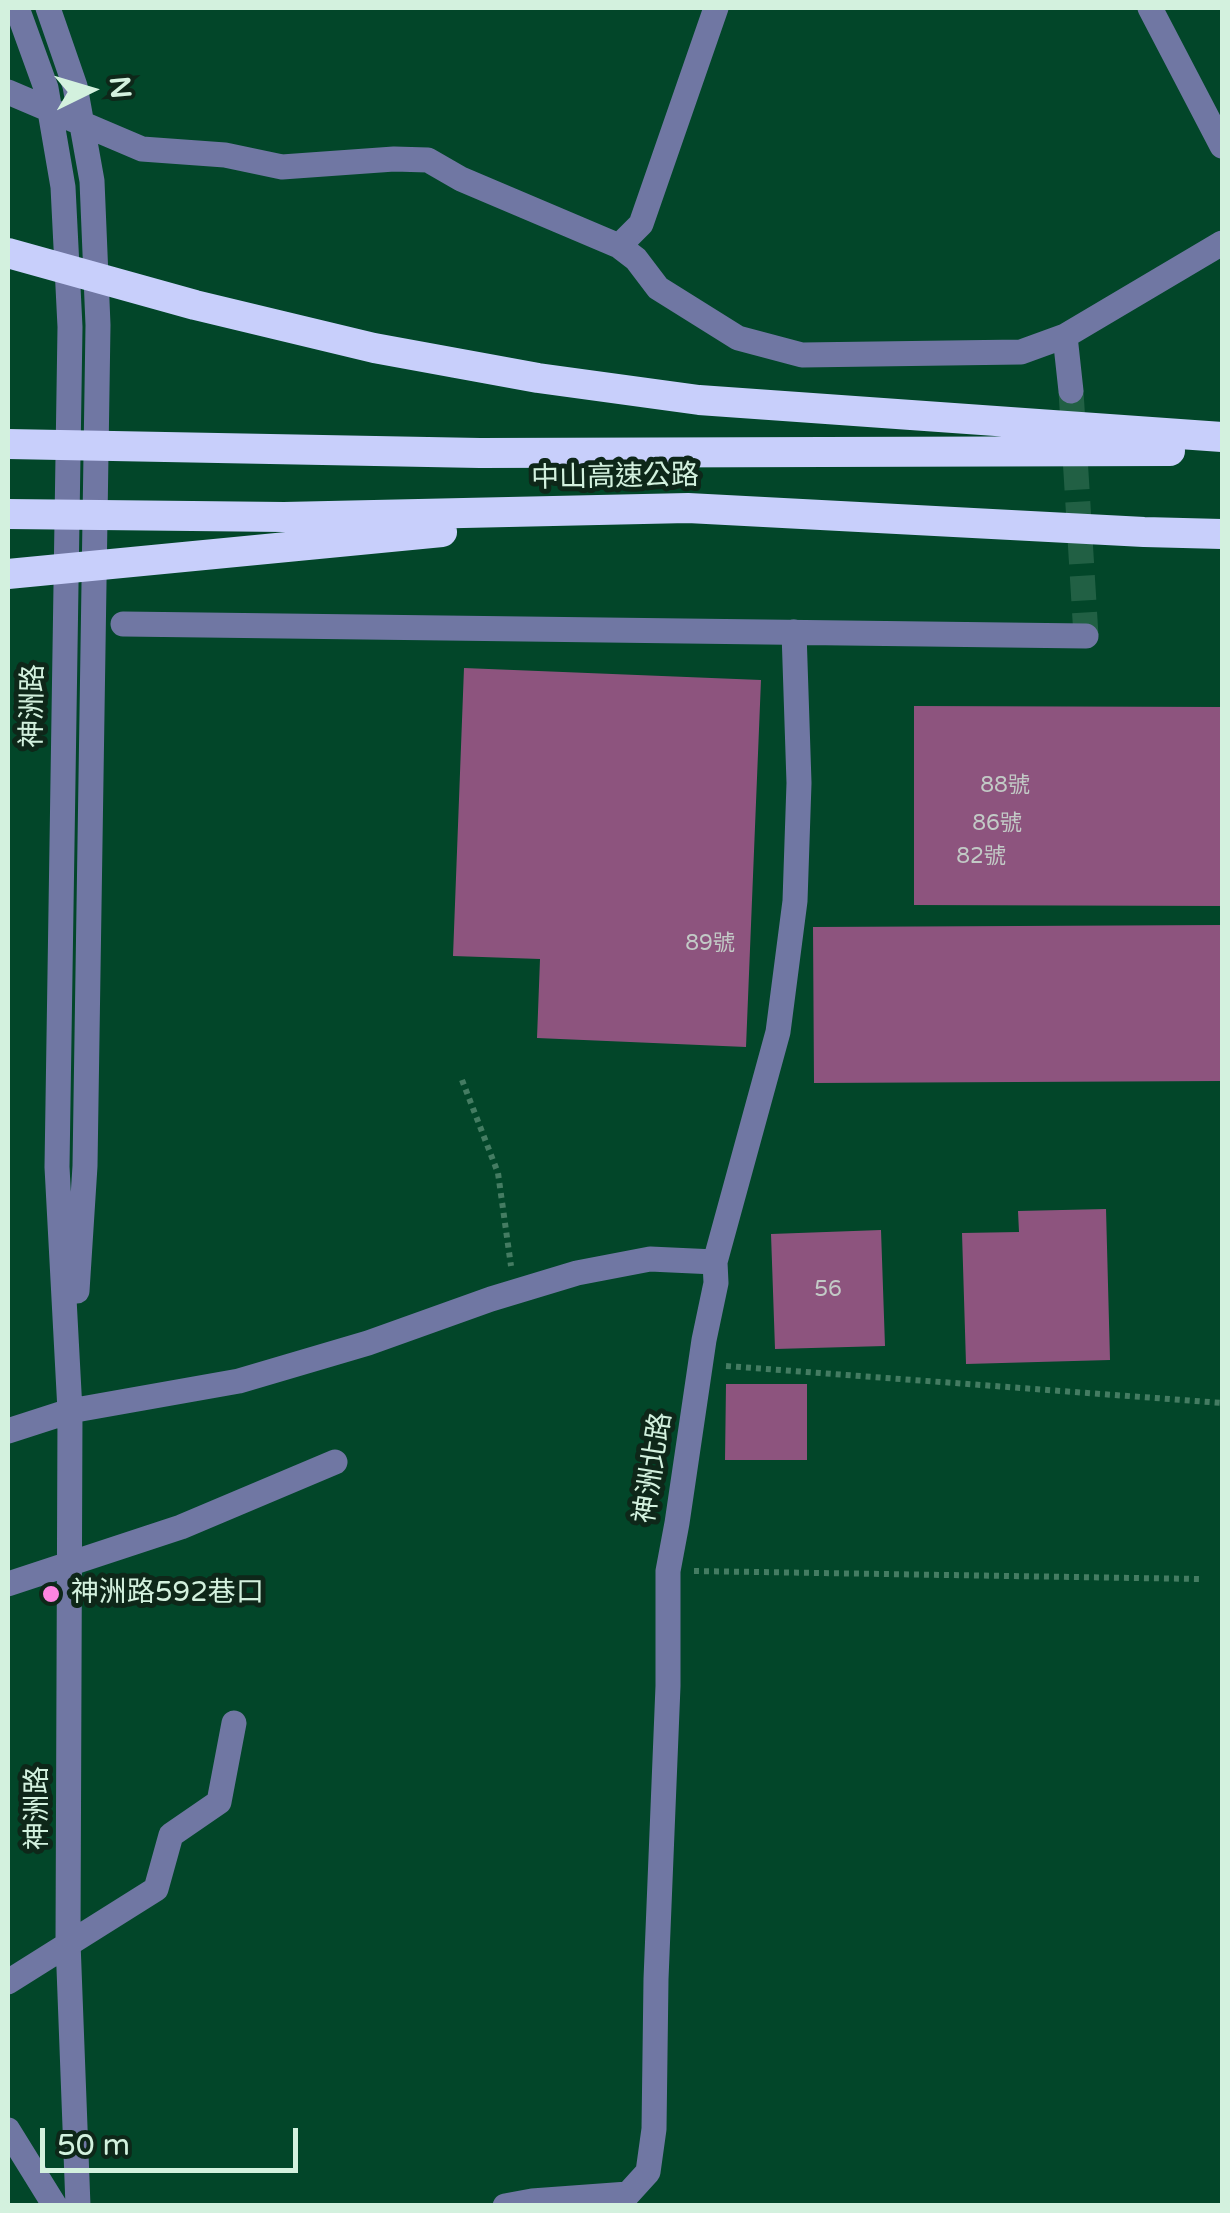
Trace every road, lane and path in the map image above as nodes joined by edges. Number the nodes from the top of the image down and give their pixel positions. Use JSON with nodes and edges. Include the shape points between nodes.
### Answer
{"nodes":[{"id":1,"x":17,"y":8,"type":"edge"},
{"id":2,"x":48,"y":8,"type":"edge"},
{"id":3,"x":72,"y":8,"type":"edge"},
{"id":4,"x":716,"y":8,"type":"edge"},
{"id":5,"x":1150,"y":8,"type":"edge"},
{"id":6,"x":8,"y":92,"type":"edge"},
{"id":7,"x":48,"y":107,"type":"junction"},
{"id":8,"x":1222,"y":146,"type":"edge"},
{"id":9,"x":8,"y":233,"type":"edge"},
{"id":10,"x":1222,"y":243,"type":"edge"},
{"id":11,"x":618,"y":246,"type":"junction"},
{"id":12,"x":8,"y":253,"type":"edge"},
{"id":13,"x":195,"y":305,"type":"junction"},
{"id":14,"x":1065,"y":336,"type":"junction"},
{"id":15,"x":1071,"y":390,"type":"tunnel mouth"},
{"id":16,"x":1222,"y":437,"type":"edge"},
{"id":17,"x":8,"y":444,"type":"edge"},
{"id":18,"x":1222,"y":451,"type":"edge"},
{"id":19,"x":688,"y":508,"type":"junction"},
{"id":20,"x":8,"y":514,"type":"edge"},
{"id":21,"x":1222,"y":534,"type":"edge"},
{"id":22,"x":8,"y":574,"type":"edge"},
{"id":23,"x":122,"y":624,"type":"dead end"},
{"id":24,"x":794,"y":632,"type":"junction"},
{"id":25,"x":1086,"y":636,"type":"dead end"},
{"id":26,"x":462,"y":1080,"type":"dead end"},
{"id":27,"x":715,"y":1262,"type":"junction"},
{"id":28,"x":513,"y":1292,"type":"junction"},
{"id":29,"x":700,"y":1364,"type":"junction"},
{"id":30,"x":1222,"y":1403,"type":"edge"},
{"id":31,"x":70,"y":1411,"type":"junction"},
{"id":32,"x":8,"y":1431,"type":"edge"},
{"id":33,"x":335,"y":1462,"type":"dead end"},
{"id":34,"x":71,"y":1562,"type":"junction"},
{"id":35,"x":668,"y":1571,"type":"junction"},
{"id":36,"x":1200,"y":1579,"type":"dead end"},
{"id":37,"x":8,"y":1584,"type":"edge"},
{"id":38,"x":234,"y":1722,"type":"dead end"},
{"id":39,"x":68,"y":1942,"type":"junction"},
{"id":40,"x":8,"y":1982,"type":"edge"},
{"id":41,"x":8,"y":2130,"type":"edge"},
{"id":42,"x":55,"y":2206,"type":"edge"},
{"id":43,"x":78,"y":2206,"type":"edge"},
{"id":44,"x":505,"y":2206,"type":"edge"}],
"edges":[{"from":1,"to":31,"type":"street","name":"神洲路","via":[[46,88],[63,187],[70,326],[57,1167]]},
{"from":2,"to":31,"type":"street","name":"神洲路","via":[[75,86],[92,182],[98,325],[85,1166]]},
{"from":3,"to":7,"type":"street"},
{"from":4,"to":11,"type":"street","via":[[641,224]]},
{"from":5,"to":8,"type":"street"},
{"from":6,"to":7,"type":"street"},
{"from":7,"to":11,"type":"street","via":[[142,148],[282,168],[428,160]]},
{"from":9,"to":13,"type":"highway"},
{"from":10,"to":14,"type":"street"},
{"from":11,"to":14,"type":"street","via":[[658,288],[738,338],[802,355],[1021,352]]},
{"from":12,"to":13,"type":"highway"},
{"from":13,"to":16,"type":"highway","via":[[374,348],[699,400]]},
{"from":14,"to":15,"type":"street"},
{"from":17,"to":18,"type":"highway","name":"中山高速公路","via":[[480,453]]},
{"from":19,"to":20,"type":"highway","name":"中山高速公路","via":[[284,518]]},
{"from":19,"to":21,"type":"highway","name":"中山高速公路"},
{"from":19,"to":22,"type":"highway"},
{"from":23,"to":24,"type":"street"},
{"from":24,"to":25,"type":"street"},
{"from":24,"to":27,"type":"street","name":"神洲北路","via":[[800,783],[778,1032]]},
{"from":26,"to":28,"type":"path","via":[[498,1173]]},
{"from":27,"to":28,"type":"street","via":[[650,1258]]},
{"from":27,"to":29,"type":"street","name":"神洲北路"},
{"from":28,"to":31,"type":"street","via":[[239,1381]]},
{"from":29,"to":30,"type":"path"},
{"from":29,"to":35,"type":"street","name":"神洲北路"},
{"from":31,"to":32,"type":"street"},
{"from":31,"to":34,"type":"street","name":"神洲路"},
{"from":33,"to":34,"type":"street","via":[[181,1527]]},
{"from":34,"to":37,"type":"street"},
{"from":34,"to":39,"type":"street","name":"神洲路"},
{"from":35,"to":36,"type":"path"},
{"from":35,"to":44,"type":"street","name":"神洲北路","via":[[648,2172],[628,2194]]},
{"from":38,"to":39,"type":"street","via":[[219,1802],[171,1835],[156,1890]]},
{"from":39,"to":40,"type":"street"},
{"from":39,"to":43,"type":"street","name":"神洲路"},
{"from":41,"to":42,"type":"street"}]}
